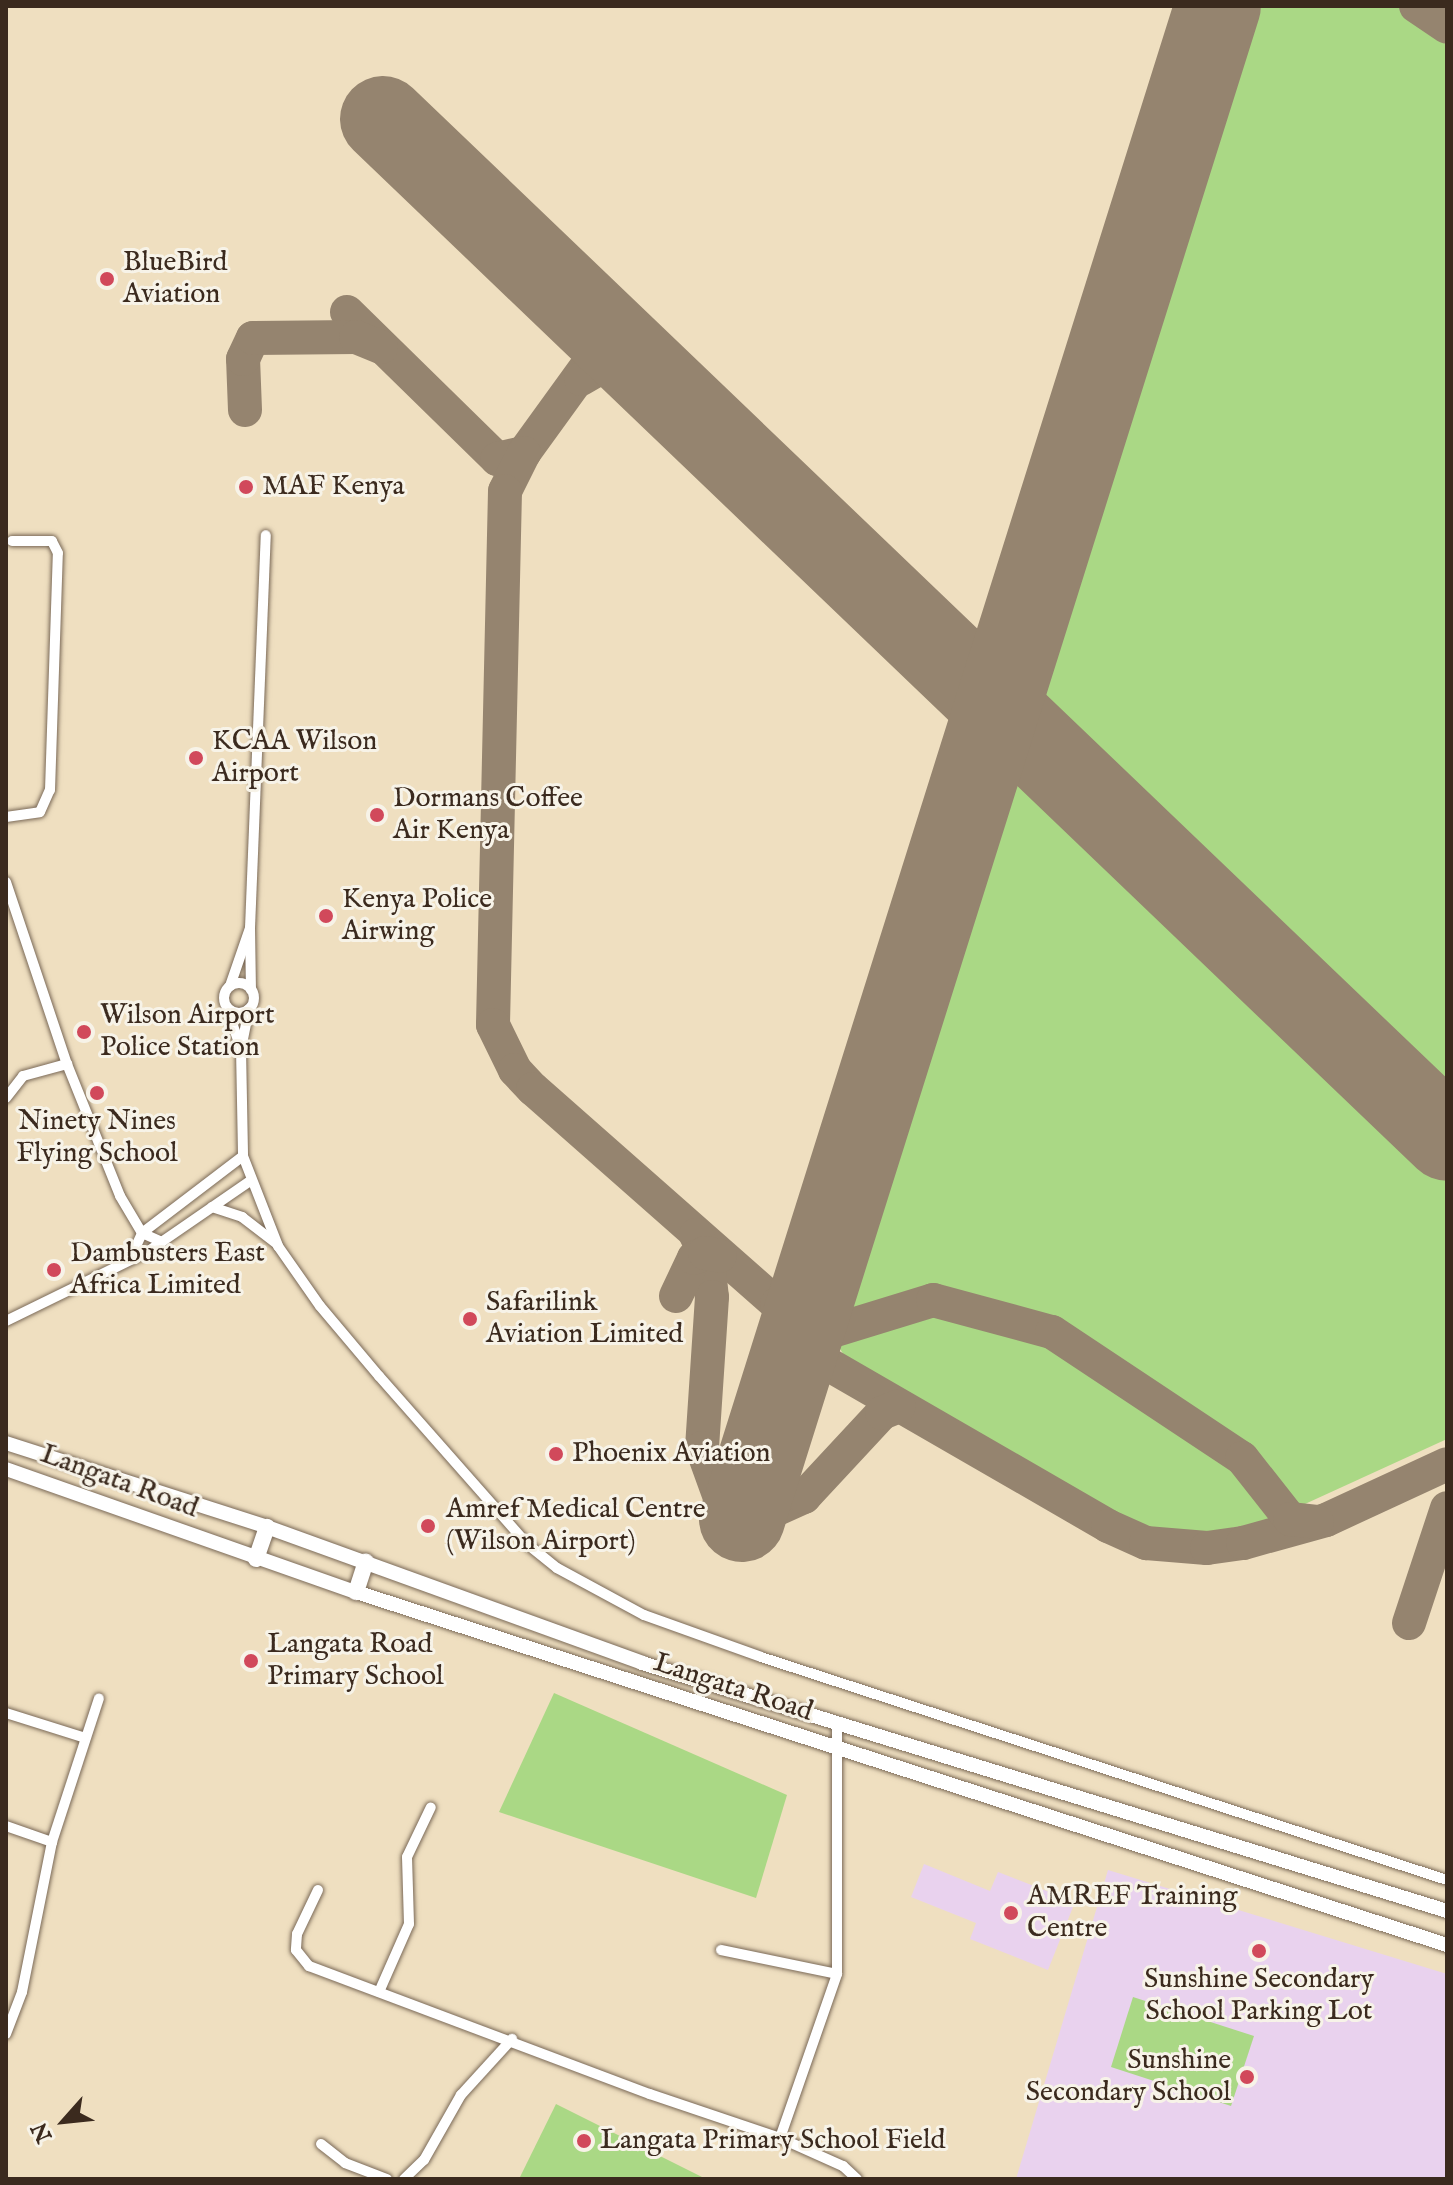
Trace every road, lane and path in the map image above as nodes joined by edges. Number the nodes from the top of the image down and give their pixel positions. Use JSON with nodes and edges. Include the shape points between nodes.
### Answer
{"nodes":[{"id":1,"x":266,"y":535,"type":"dead end"},
{"id":2,"x":12,"y":541,"type":"dead end"},
{"id":3,"x":6,"y":817,"type":"edge"},
{"id":4,"x":6,"y":882,"type":"edge"},
{"id":5,"x":250,"y":928,"type":"junction"},
{"id":6,"x":230,"y":986,"type":"junction"},
{"id":7,"x":251,"y":990,"type":"junction"},
{"id":8,"x":227,"y":1008,"type":"junction"},
{"id":9,"x":249,"y":1009,"type":"junction"},
{"id":10,"x":241,"y":1049,"type":"junction"},
{"id":11,"x":67,"y":1064,"type":"junction"},
{"id":12,"x":6,"y":1098,"type":"edge"},
{"id":13,"x":243,"y":1156,"type":"junction"},
{"id":14,"x":250,"y":1181,"type":"junction"},
{"id":15,"x":212,"y":1207,"type":"junction"},
{"id":16,"x":142,"y":1233,"type":"junction"},
{"id":17,"x":162,"y":1242,"type":"junction"},
{"id":18,"x":278,"y":1246,"type":"junction"},
{"id":19,"x":131,"y":1257,"type":"junction"},
{"id":20,"x":6,"y":1321,"type":"edge"},
{"id":21,"x":6,"y":1443,"type":"edge"},
{"id":22,"x":6,"y":1469,"type":"edge"},
{"id":23,"x":267,"y":1527,"type":"junction"},
{"id":24,"x":256,"y":1559,"type":"junction"},
{"id":25,"x":366,"y":1562,"type":"junction"},
{"id":26,"x":356,"y":1592,"type":"junction"},
{"id":27,"x":99,"y":1698,"type":"dead end"},
{"id":28,"x":6,"y":1713,"type":"edge"},
{"id":29,"x":837,"y":1722,"type":"junction"},
{"id":30,"x":82,"y":1737,"type":"junction"},
{"id":31,"x":833,"y":1748,"type":"junction"},
{"id":32,"x":431,"y":1807,"type":"dead end"},
{"id":33,"x":6,"y":1826,"type":"edge"},
{"id":34,"x":52,"y":1842,"type":"junction"},
{"id":35,"x":1447,"y":1880,"type":"edge"},
{"id":36,"x":318,"y":1890,"type":"dead end"},
{"id":37,"x":1447,"y":1911,"type":"edge"},
{"id":38,"x":1447,"y":1945,"type":"edge"},
{"id":39,"x":721,"y":1950,"type":"dead end"},
{"id":40,"x":837,"y":1974,"type":"junction"},
{"id":41,"x":379,"y":1992,"type":"junction"},
{"id":42,"x":6,"y":2034,"type":"edge"},
{"id":43,"x":512,"y":2039,"type":"junction"},
{"id":44,"x":780,"y":2138,"type":"junction"},
{"id":45,"x":321,"y":2144,"type":"dead end"},
{"id":46,"x":387,"y":2179,"type":"edge"},
{"id":47,"x":404,"y":2179,"type":"edge"},
{"id":48,"x":857,"y":2179,"type":"edge"}],
"edges":[{"from":1,"to":5,"type":"street"},
{"from":2,"to":3,"type":"street","via":[[52,541],[58,553],[50,790],[40,812]]},
{"from":4,"to":11,"type":"street"},
{"from":5,"to":6,"type":"street"},
{"from":5,"to":7,"type":"street"},
{"from":6,"to":7,"type":"street","via":[[244,984]]},
{"from":6,"to":8,"type":"street","via":[[224,999]]},
{"from":7,"to":9,"type":"street"},
{"from":8,"to":9,"type":"street","via":[[236,1013]]},
{"from":8,"to":10,"type":"street"},
{"from":9,"to":10,"type":"street"},
{"from":10,"to":13,"type":"street"},
{"from":11,"to":12,"type":"street","via":[[23,1076]]},
{"from":11,"to":16,"type":"street","via":[[120,1196]]},
{"from":13,"to":14,"type":"street"},
{"from":13,"to":16,"type":"street"},
{"from":14,"to":15,"type":"street"},
{"from":14,"to":18,"type":"street"},
{"from":15,"to":17,"type":"street"},
{"from":15,"to":18,"type":"street","via":[[242,1217]]},
{"from":16,"to":17,"type":"street"},
{"from":16,"to":19,"type":"street"},
{"from":17,"to":19,"type":"street"},
{"from":18,"to":35,"type":"street","via":[[320,1306],[526,1543],[585,1585],[644,1615],[761,1657]]},
{"from":19,"to":20,"type":"street","via":[[91,1283]]},
{"from":21,"to":23,"type":"main road","name":"Langata Road"},
{"from":22,"to":24,"type":"main road","name":"Langata Road"},
{"from":23,"to":24,"type":"main road"},
{"from":23,"to":25,"type":"main road","name":"Langata Road"},
{"from":24,"to":26,"type":"main road","name":"Langata Road"},
{"from":25,"to":26,"type":"main road"},
{"from":25,"to":29,"type":"main road","name":"Langata Road","via":[[642,1663]]},
{"from":26,"to":31,"type":"main road","name":"Langata Road"},
{"from":27,"to":30,"type":"street"},
{"from":28,"to":30,"type":"street"},
{"from":29,"to":31,"type":"street"},
{"from":29,"to":37,"type":"main road","name":"Langata Road"},
{"from":30,"to":34,"type":"street"},
{"from":31,"to":38,"type":"main road","name":"Langata Road"},
{"from":31,"to":40,"type":"street"},
{"from":32,"to":41,"type":"street","via":[[407,1857],[413,1907],[409,1924]]},
{"from":33,"to":34,"type":"street"},
{"from":34,"to":42,"type":"street","via":[[22,1992]]},
{"from":36,"to":41,"type":"street","via":[[297,1934],[302,1961]]},
{"from":39,"to":40,"type":"street"},
{"from":40,"to":44,"type":"street"},
{"from":41,"to":43,"type":"street"},
{"from":43,"to":44,"type":"street"},
{"from":43,"to":47,"type":"street","via":[[461,2095],[424,2160]]},
{"from":44,"to":48,"type":"street","via":[[843,2166]]},
{"from":45,"to":46,"type":"street","via":[[345,2163]]}]}
